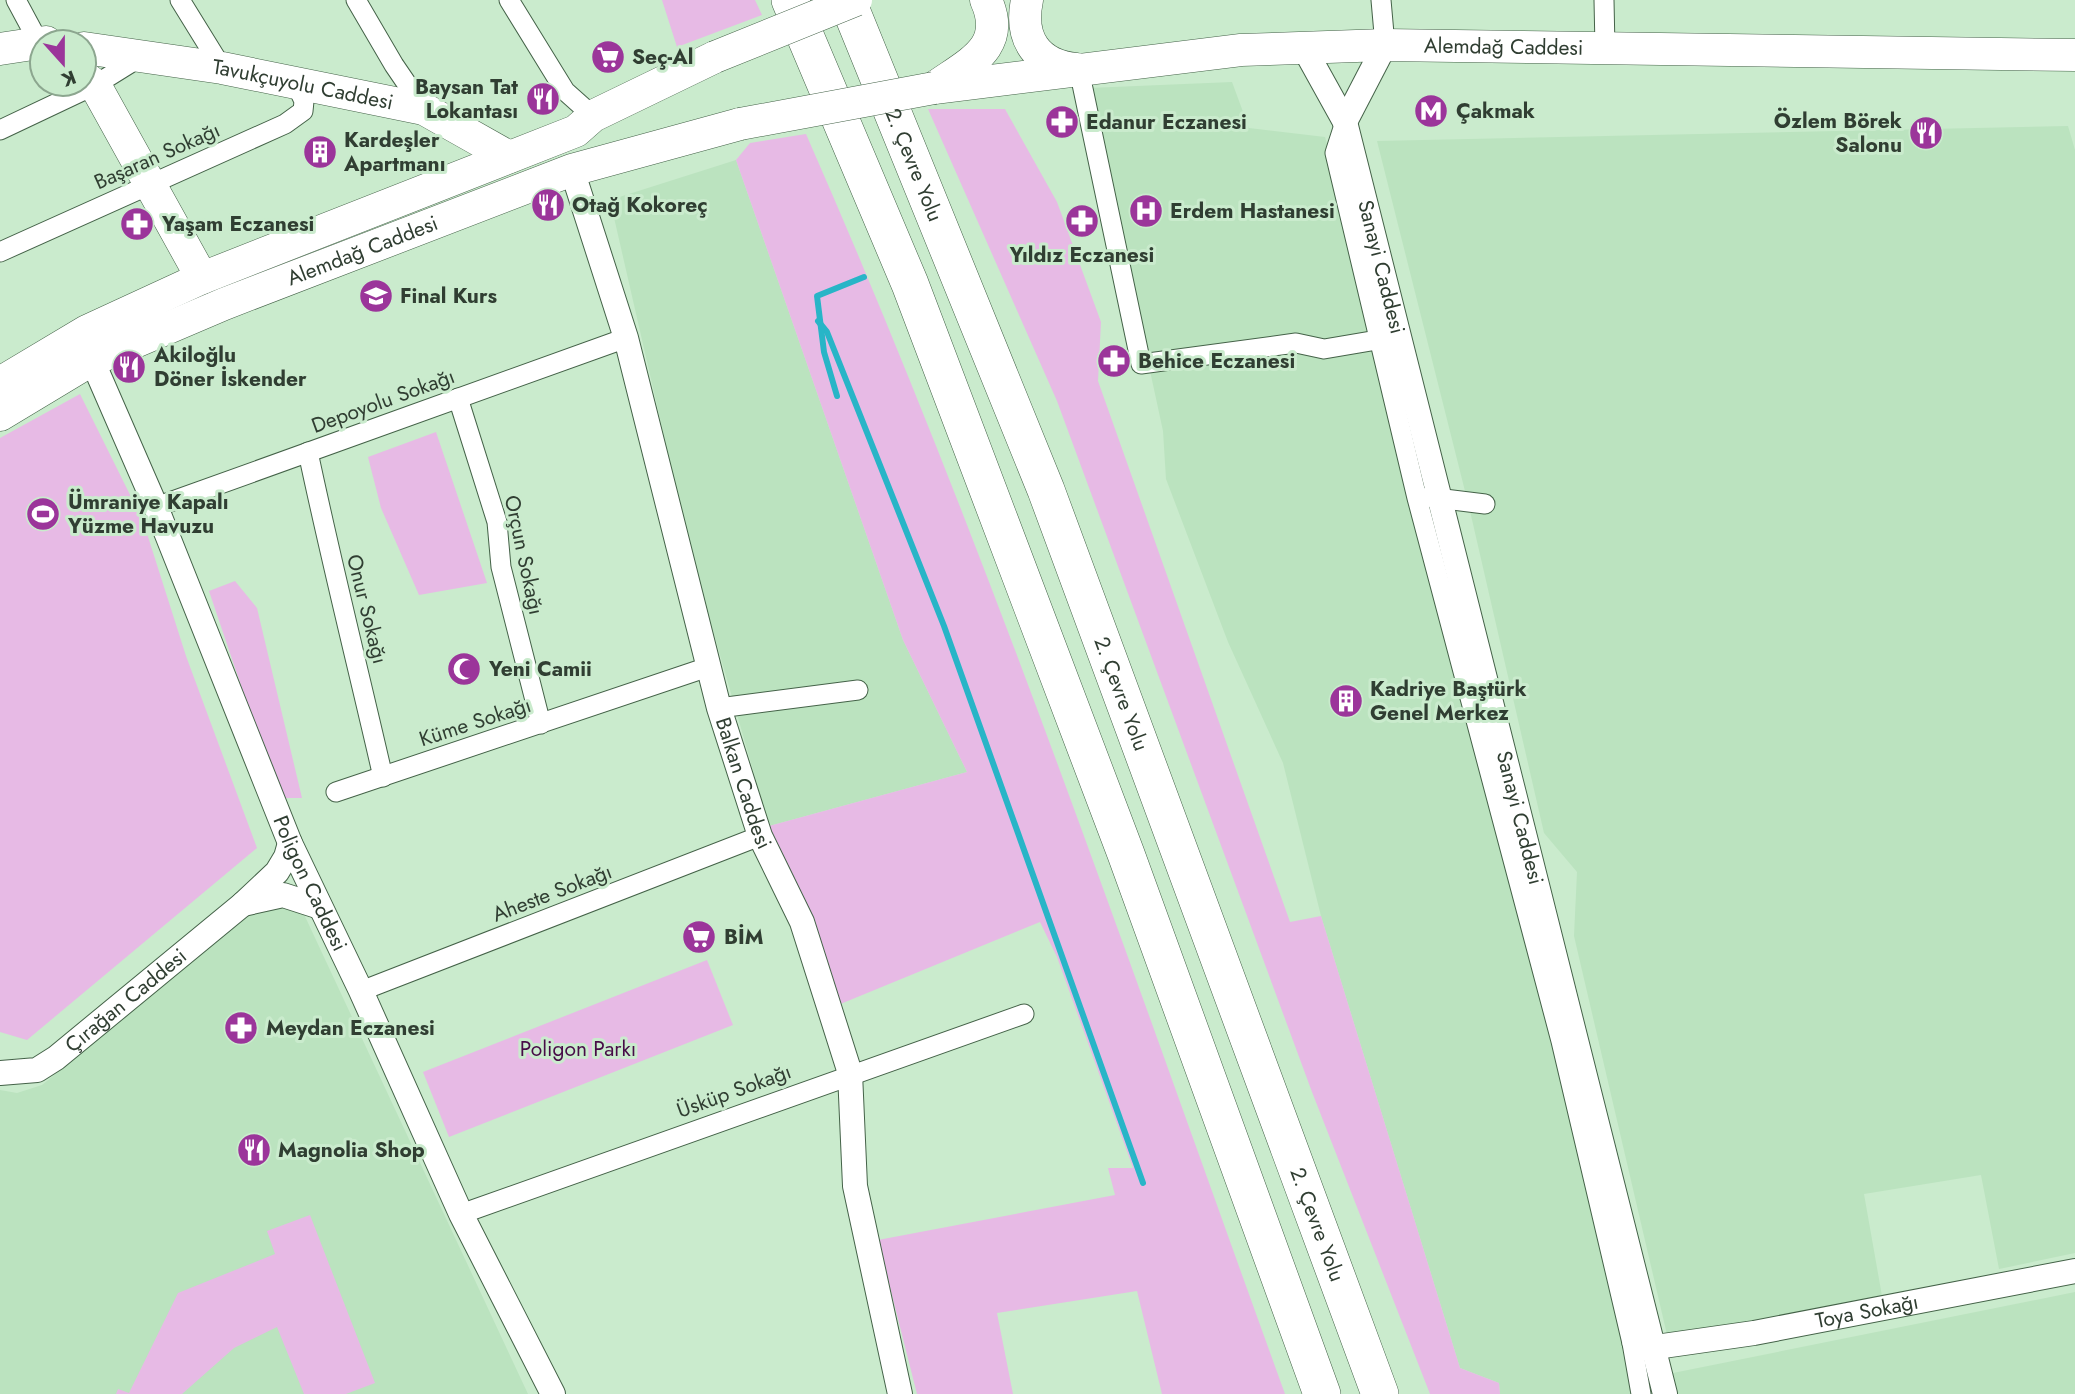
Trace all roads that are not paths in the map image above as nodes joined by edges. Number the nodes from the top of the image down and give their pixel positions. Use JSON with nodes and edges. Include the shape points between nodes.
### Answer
{"nodes":[{"id":1,"x":16,"y":0,"type":"edge"},
{"id":2,"x":180,"y":0,"type":"edge"},
{"id":3,"x":356,"y":0,"type":"edge"},
{"id":4,"x":509,"y":0,"type":"edge"},
{"id":5,"x":790,"y":0,"type":"edge"},
{"id":6,"x":848,"y":0,"type":"edge"},
{"id":7,"x":856,"y":0,"type":"edge"},
{"id":8,"x":986,"y":0,"type":"edge"},
{"id":9,"x":1027,"y":0,"type":"edge"},
{"id":10,"x":1381,"y":0,"type":"edge"},
{"id":11,"x":1604,"y":0,"type":"edge"},
{"id":12,"x":33,"y":28,"type":"edge"},
{"id":13,"x":28,"y":44,"type":"edge"},
{"id":14,"x":1385,"y":45,"type":"junction"},
{"id":15,"x":1304,"y":48,"type":"junction"},
{"id":16,"x":1605,"y":48,"type":"junction"},
{"id":17,"x":0,"y":49,"type":"edge"},
{"id":18,"x":98,"y":50,"type":"edge"},
{"id":19,"x":2075,"y":55,"type":"edge"},
{"id":20,"x":140,"y":57,"type":"junction"},
{"id":21,"x":222,"y":68,"type":"junction"},
{"id":22,"x":1082,"y":70,"type":"junction"},
{"id":23,"x":98,"y":77,"type":"edge"},
{"id":24,"x":296,"y":84,"type":"junction"},
{"id":25,"x":934,"y":88,"type":"junction"},
{"id":26,"x":98,"y":95,"type":"edge"},
{"id":27,"x":59,"y":98,"type":"edge"},
{"id":28,"x":425,"y":109,"type":"junction"},
{"id":29,"x":593,"y":116,"type":"junction"},
{"id":30,"x":1345,"y":122,"type":"junction"},
{"id":31,"x":0,"y":130,"type":"edge"},
{"id":32,"x":509,"y":157,"type":"junction"},
{"id":33,"x":572,"y":170,"type":"junction"},
{"id":34,"x":149,"y":183,"type":"junction"},
{"id":35,"x":0,"y":252,"type":"edge"},
{"id":36,"x":202,"y":278,"type":"junction"},
{"id":37,"x":626,"y":338,"type":"junction"},
{"id":38,"x":1377,"y":340,"type":"junction"},
{"id":39,"x":92,"y":360,"type":"junction"},
{"id":40,"x":0,"y":383,"type":"edge"},
{"id":41,"x":458,"y":398,"type":"junction"},
{"id":42,"x":0,"y":415,"type":"edge"},
{"id":43,"x":309,"y":452,"type":"junction"},
{"id":44,"x":1429,"y":497,"type":"junction"},
{"id":45,"x":1485,"y":504,"type":"dead end"},
{"id":46,"x":156,"y":507,"type":"junction"},
{"id":47,"x":708,"y":667,"type":"junction"},
{"id":48,"x":858,"y":690,"type":"dead end"},
{"id":49,"x":719,"y":708,"type":"junction"},
{"id":50,"x":541,"y":724,"type":"junction"},
{"id":51,"x":383,"y":777,"type":"junction"},
{"id":52,"x":336,"y":792,"type":"dead end"},
{"id":53,"x":760,"y":836,"type":"junction"},
{"id":54,"x":289,"y":843,"type":"junction"},
{"id":55,"x":243,"y":904,"type":"junction"},
{"id":56,"x":320,"y":907,"type":"junction"},
{"id":57,"x":361,"y":991,"type":"junction"},
{"id":58,"x":1024,"y":1014,"type":"dead end"},
{"id":59,"x":0,"y":1073,"type":"edge"},
{"id":60,"x":850,"y":1073,"type":"junction"},
{"id":61,"x":461,"y":1213,"type":"junction"},
{"id":62,"x":2075,"y":1271,"type":"edge"},
{"id":63,"x":1632,"y":1343,"type":"junction"},
{"id":64,"x":1656,"y":1347,"type":"junction"},
{"id":65,"x":553,"y":1394,"type":"edge"},
{"id":66,"x":900,"y":1394,"type":"edge"},
{"id":67,"x":1322,"y":1394,"type":"edge"},
{"id":68,"x":1380,"y":1394,"type":"edge"},
{"id":69,"x":1641,"y":1394,"type":"edge"},
{"id":70,"x":1665,"y":1394,"type":"edge"}],
"edges":[{"from":1,"to":12,"type":"street"},
{"from":2,"to":21,"type":"street"},
{"from":3,"to":28,"type":"street"},
{"from":4,"to":29,"type":"street","via":[[565,91]]},
{"from":5,"to":67,"type":"highway","via":[[915,296],[1126,854]]},
{"from":6,"to":68,"type":"highway","name":"2. Çevre Yolu","via":[[1046,489]]},
{"from":7,"to":29,"type":"main road","name":"Alemdağ Caddesi","bridge":true,"via":[[715,57]]},
{"from":8,"to":25,"type":"main road","via":[[992,33],[982,55]]},
{"from":9,"to":22,"type":"main road","via":[[1028,37],[1038,55],[1057,67]]},
{"from":10,"to":14,"type":"street"},
{"from":11,"to":16,"type":"street"},
{"from":13,"to":17,"type":"main road"},
{"from":14,"to":15,"type":"main road","name":"Alemdağ Caddesi"},
{"from":14,"to":16,"type":"main road","name":"Alemdağ Caddesi"},
{"from":14,"to":30,"type":"street","name":"Sanayi Caddesi"},
{"from":15,"to":22,"type":"main road","name":"Alemdağ Caddesi","via":[[1241,50]]},
{"from":15,"to":30,"type":"street","name":"Sanayi Caddesi"},
{"from":16,"to":19,"type":"main road","name":"Alemdağ Caddesi"},
{"from":18,"to":20,"type":"main road","name":"Tavukçuyolu Caddesi"},
{"from":20,"to":21,"type":"main road","name":"Tavukçuyolu Caddesi"},
{"from":20,"to":23,"type":"street"},
{"from":21,"to":24,"type":"main road","name":"Tavukçuyolu Caddesi"},
{"from":22,"to":25,"type":"main road","name":"Alemdağ Caddesi"},
{"from":22,"to":38,"type":"street","via":[[1142,364],[1296,343],[1324,349]]},
{"from":24,"to":28,"type":"main road","name":"Tavukçuyolu Caddesi"},
{"from":24,"to":34,"type":"street","name":"Başaran Sokağı","via":[[304,102],[296,117]]},
{"from":25,"to":33,"type":"main road","name":"Alemdağ Caddesi","bridge":true,"via":[[740,124]]},
{"from":26,"to":34,"type":"main road"},
{"from":27,"to":31,"type":"street"},
{"from":28,"to":32,"type":"main road","name":"Tavukçuyolu Caddesi"},
{"from":29,"to":32,"type":"main road","name":"Alemdağ Caddesi","via":[[576,131]]},
{"from":30,"to":38,"type":"street","name":"Sanayi Caddesi","via":[[1335,153]]},
{"from":30,"to":44,"type":"street","name":"Sanayi Caddesi"},
{"from":32,"to":36,"type":"main road","name":"Alemdağ Caddesi"},
{"from":33,"to":37,"type":"street","name":"Balkan Caddesi"},
{"from":33,"to":39,"type":"main road","name":"Alemdağ Caddesi"},
{"from":34,"to":35,"type":"street","name":"Başaran Sokağı"},
{"from":34,"to":36,"type":"main road"},
{"from":36,"to":40,"type":"main road","name":"Alemdağ Caddesi","via":[[87,331]]},
{"from":37,"to":41,"type":"street","name":"Depoyolu Sokağı"},
{"from":37,"to":47,"type":"street","name":"Balkan Caddesi"},
{"from":38,"to":44,"type":"street","name":"Sanayi Caddesi"},
{"from":39,"to":42,"type":"main road","name":"Alemdağ Caddesi"},
{"from":39,"to":46,"type":"street","name":"Poligon Caddesi"},
{"from":41,"to":43,"type":"street","name":"Depoyolu Sokağı"},
{"from":41,"to":50,"type":"street","name":"Orçun Sokağı","via":[[497,522],[501,567]]},
{"from":43,"to":46,"type":"street","name":"Depoyolu Sokağı"},
{"from":43,"to":51,"type":"street","name":"Onur Sokağı"},
{"from":44,"to":45,"type":"street"},
{"from":44,"to":63,"type":"street","name":"Sanayi Caddesi"},
{"from":44,"to":64,"type":"street","name":"Sanayi Caddesi"},
{"from":46,"to":54,"type":"street","name":"Poligon Caddesi"},
{"from":47,"to":49,"type":"street","name":"Balkan Caddesi"},
{"from":47,"to":50,"type":"street","name":"Küme Sokağı"},
{"from":48,"to":49,"type":"street"},
{"from":49,"to":53,"type":"street","name":"Balkan Caddesi"},
{"from":50,"to":51,"type":"street","name":"Küme Sokağı"},
{"from":51,"to":52,"type":"street","name":"Küme Sokağı"},
{"from":53,"to":57,"type":"street","name":"Aheste Sokağı"},
{"from":53,"to":60,"type":"street","name":"Balkan Caddesi","via":[[802,922]]},
{"from":54,"to":55,"type":"street","name":"Çırağan Caddesi","via":[[277,872]]},
{"from":54,"to":56,"type":"street","name":"Poligon Caddesi"},
{"from":55,"to":56,"type":"street","name":"Çırağan Caddesi","via":[[283,895]]},
{"from":55,"to":59,"type":"street","name":"Çırağan Caddesi","via":[[56,1058],[37,1070]]},
{"from":56,"to":57,"type":"street","name":"Poligon Caddesi"},
{"from":57,"to":61,"type":"street","name":"Poligon Caddesi"},
{"from":58,"to":60,"type":"street","name":"Üsküp Sokağı"},
{"from":60,"to":61,"type":"street","name":"Üsküp Sokağı"},
{"from":60,"to":66,"type":"street","name":"Balkan Caddesi","via":[[855,1186]]},
{"from":61,"to":65,"type":"street","name":"Poligon Caddesi"},
{"from":62,"to":64,"type":"street","name":"Toya Sokağı","via":[[1754,1333]]},
{"from":63,"to":64,"type":"street"},
{"from":63,"to":69,"type":"street","name":"Sanayi Caddesi"},
{"from":64,"to":70,"type":"street","name":"Sanayi Caddesi"}]}
